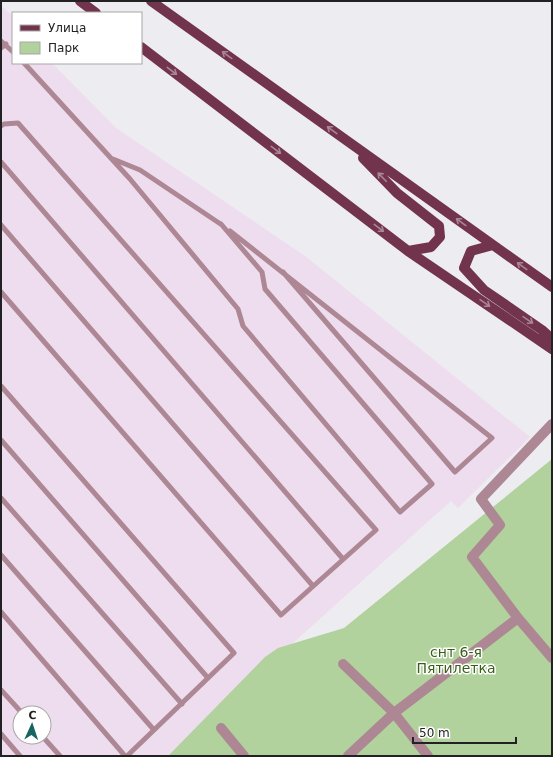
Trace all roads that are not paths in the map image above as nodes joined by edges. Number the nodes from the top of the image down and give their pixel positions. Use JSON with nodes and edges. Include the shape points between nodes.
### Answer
{"nodes":[{"id":1,"x":80,"y":1,"type":"edge"},
{"id":2,"x":154,"y":2,"type":"edge"},
{"id":3,"x":95,"y":12,"type":"edge"},
{"id":4,"x":3,"y":42,"type":"edge"},
{"id":5,"x":1,"y":48,"type":"edge"},
{"id":6,"x":142,"y":48,"type":"edge"},
{"id":7,"x":12,"y":51,"type":"edge"},
{"id":8,"x":25,"y":64,"type":"edge"},
{"id":9,"x":1,"y":126,"type":"edge"},
{"id":10,"x":346,"y":140,"type":"junction"},
{"id":11,"x":110,"y":157,"type":"junction"},
{"id":12,"x":1,"y":162,"type":"edge"},
{"id":13,"x":221,"y":224,"type":"junction"},
{"id":14,"x":1,"y":225,"type":"edge"},
{"id":15,"x":493,"y":245,"type":"junction"},
{"id":16,"x":408,"y":251,"type":"junction"},
{"id":17,"x":283,"y":272,"type":"junction"},
{"id":18,"x":552,"y":287,"type":"edge"},
{"id":19,"x":1,"y":292,"type":"edge"},
{"id":20,"x":552,"y":339,"type":"edge"},
{"id":21,"x":552,"y":350,"type":"edge"},
{"id":22,"x":1,"y":386,"type":"edge"},
{"id":23,"x":552,"y":424,"type":"edge"},
{"id":24,"x":1,"y":440,"type":"edge"},
{"id":25,"x":1,"y":498,"type":"edge"},
{"id":26,"x":1,"y":555,"type":"edge"},
{"id":27,"x":343,"y":559,"type":"junction"},
{"id":28,"x":313,"y":586,"type":"junction"},
{"id":29,"x":1,"y":612,"type":"edge"},
{"id":30,"x":518,"y":618,"type":"junction"},
{"id":31,"x":552,"y":658,"type":"edge"},
{"id":32,"x":343,"y":664,"type":"dead end"},
{"id":33,"x":208,"y":678,"type":"junction"},
{"id":34,"x":1,"y":690,"type":"edge"},
{"id":35,"x":182,"y":704,"type":"junction"},
{"id":36,"x":15,"y":705,"type":"edge"},
{"id":37,"x":394,"y":713,"type":"junction"},
{"id":38,"x":221,"y":728,"type":"dead end"},
{"id":39,"x":154,"y":730,"type":"junction"},
{"id":40,"x":1,"y":734,"type":"edge"},
{"id":41,"x":50,"y":745,"type":"edge"},
{"id":42,"x":20,"y":756,"type":"edge"},
{"id":43,"x":60,"y":756,"type":"edge"},
{"id":44,"x":126,"y":756,"type":"edge"},
{"id":45,"x":244,"y":756,"type":"edge"},
{"id":46,"x":348,"y":756,"type":"edge"},
{"id":47,"x":428,"y":756,"type":"edge"}],
"edges":[{"from":1,"to":3,"type":"main road"},
{"from":10,"to":2,"type":"main road","one_way":true},
{"from":4,"to":5,"type":"lane"},
{"from":4,"to":7,"type":"lane"},
{"from":6,"to":16,"type":"main road","one_way":true},
{"from":8,"to":11,"type":"lane"},
{"from":9,"to":27,"type":"lane","via":[[18,123],[376,530]]},
{"from":15,"to":10,"type":"main road","one_way":true},
{"from":16,"to":10,"type":"main road","one_way":true,"via":[[431,247],[440,237],[440,226],[397,193]]},
{"from":11,"to":13,"type":"lane","via":[[140,170]]},
{"from":11,"to":13,"type":"lane","via":[[238,309],[243,326],[400,512],[432,484],[265,289],[262,272]]},
{"from":12,"to":27,"type":"lane"},
{"from":13,"to":17,"type":"lane"},
{"from":14,"to":28,"type":"lane"},
{"from":18,"to":15,"type":"main road","one_way":true},
{"from":15,"to":20,"type":"main road","one_way":true,"via":[[471,252],[464,268],[484,290]]},
{"from":16,"to":21,"type":"main road","one_way":true},
{"from":17,"to":17,"type":"lane","via":[[455,472],[492,438],[394,360]]},
{"from":19,"to":28,"type":"lane","via":[[281,615]]},
{"from":22,"to":33,"type":"lane","via":[[234,653]]},
{"from":23,"to":30,"type":"street","via":[[481,499],[500,525],[472,557]]},
{"from":24,"to":33,"type":"lane"},
{"from":25,"to":35,"type":"lane"},
{"from":26,"to":39,"type":"lane"},
{"from":27,"to":28,"type":"lane"},
{"from":29,"to":44,"type":"lane"},
{"from":30,"to":31,"type":"street"},
{"from":30,"to":37,"type":"street"},
{"from":32,"to":37,"type":"street"},
{"from":33,"to":35,"type":"lane"},
{"from":34,"to":36,"type":"lane"},
{"from":35,"to":39,"type":"lane"},
{"from":37,"to":46,"type":"street"},
{"from":37,"to":47,"type":"street"},
{"from":38,"to":45,"type":"street"},
{"from":39,"to":44,"type":"lane"},
{"from":40,"to":42,"type":"lane"},
{"from":41,"to":43,"type":"lane"}]}
